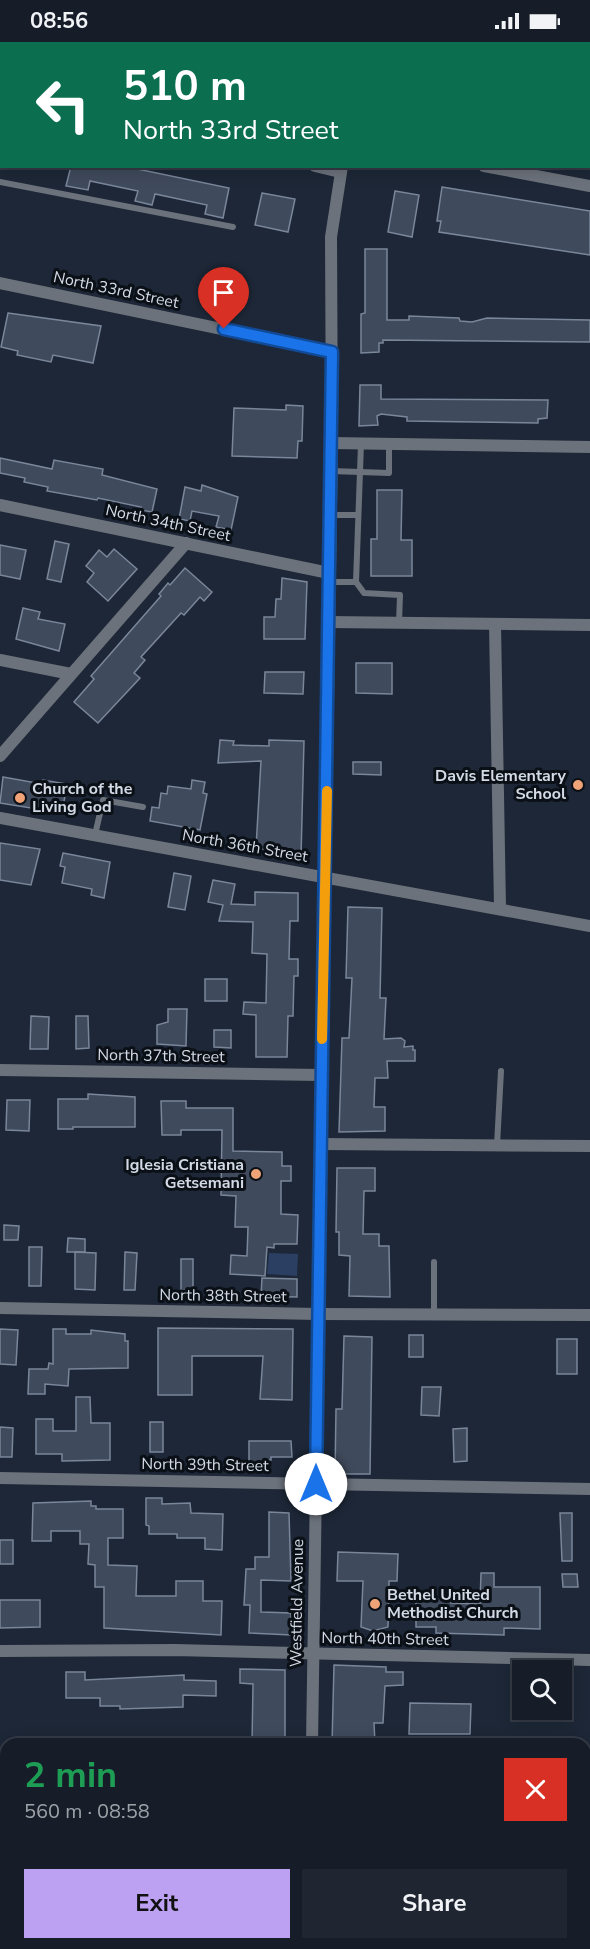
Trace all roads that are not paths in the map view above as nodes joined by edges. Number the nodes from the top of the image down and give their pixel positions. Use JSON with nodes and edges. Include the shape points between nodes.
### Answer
{"nodes":[{"id":1,"x":495,"y":168,"type":"edge"},
{"id":2,"x":341,"y":169,"type":"edge"},
{"id":3,"x":0,"y":182,"type":"edge"},
{"id":4,"x":590,"y":186,"type":"edge"},
{"id":5,"x":233,"y":227,"type":"dead end"},
{"id":6,"x":0,"y":283,"type":"edge"},
{"id":7,"x":332,"y":352,"type":"junction"},
{"id":8,"x":332,"y":443,"type":"junction"},
{"id":9,"x":361,"y":443,"type":"junction"},
{"id":10,"x":388,"y":443,"type":"junction"},
{"id":11,"x":590,"y":447,"type":"edge"},
{"id":12,"x":331,"y":471,"type":"junction"},
{"id":13,"x":360,"y":472,"type":"junction"},
{"id":14,"x":0,"y":505,"type":"edge"},
{"id":15,"x":330,"y":515,"type":"junction"},
{"id":16,"x":358,"y":515,"type":"junction"},
{"id":17,"x":186,"y":543,"type":"junction"},
{"id":18,"x":329,"y":577,"type":"junction"},
{"id":19,"x":356,"y":582,"type":"junction"},
{"id":20,"x":328,"y":622,"type":"junction"},
{"id":21,"x":399,"y":623,"type":"junction"},
{"id":22,"x":495,"y":624,"type":"junction"},
{"id":23,"x":590,"y":625,"type":"edge"},
{"id":24,"x":0,"y":660,"type":"edge"},
{"id":25,"x":71,"y":674,"type":"junction"},
{"id":26,"x":0,"y":756,"type":"edge"},
{"id":27,"x":143,"y":807,"type":"dead end"},
{"id":28,"x":0,"y":818,"type":"edge"},
{"id":29,"x":94,"y":835,"type":"junction"},
{"id":30,"x":326,"y":877,"type":"junction"},
{"id":31,"x":500,"y":908,"type":"junction"},
{"id":32,"x":590,"y":926,"type":"edge"},
{"id":33,"x":0,"y":1070,"type":"edge"},
{"id":34,"x":501,"y":1071,"type":"dead end"},
{"id":35,"x":321,"y":1075,"type":"junction"},
{"id":36,"x":321,"y":1144,"type":"junction"},
{"id":37,"x":497,"y":1146,"type":"junction"},
{"id":38,"x":590,"y":1146,"type":"edge"},
{"id":39,"x":434,"y":1262,"type":"dead end"},
{"id":40,"x":0,"y":1308,"type":"edge"},
{"id":41,"x":318,"y":1314,"type":"junction"},
{"id":42,"x":434,"y":1315,"type":"junction"},
{"id":43,"x":590,"y":1315,"type":"edge"},
{"id":44,"x":0,"y":1478,"type":"edge"},
{"id":45,"x":316,"y":1484,"type":"junction"},
{"id":46,"x":590,"y":1489,"type":"edge"},
{"id":47,"x":0,"y":1651,"type":"edge"},
{"id":48,"x":313,"y":1653,"type":"junction"},
{"id":49,"x":590,"y":1660,"type":"edge"},
{"id":50,"x":312,"y":1738,"type":"edge"}],
"edges":[{"from":1,"to":4,"type":"street"},
{"from":2,"to":7,"type":"street","name":"Westfield Avenue","via":[[331,237]]},
{"from":3,"to":5,"type":"lane"},
{"from":6,"to":7,"type":"street","name":"North 33rd Street"},
{"from":7,"to":8,"type":"street","name":"Westfield Avenue"},
{"from":8,"to":9,"type":"street"},
{"from":8,"to":12,"type":"street","name":"Westfield Avenue"},
{"from":9,"to":10,"type":"street"},
{"from":9,"to":13,"type":"lane"},
{"from":10,"to":11,"type":"street"},
{"from":10,"to":13,"type":"lane","via":[[389,473]]},
{"from":12,"to":13,"type":"lane"},
{"from":12,"to":15,"type":"street","name":"Westfield Avenue"},
{"from":13,"to":16,"type":"lane"},
{"from":14,"to":17,"type":"street","name":"North 34th Street"},
{"from":15,"to":16,"type":"lane"},
{"from":15,"to":18,"type":"street","name":"Westfield Avenue"},
{"from":16,"to":19,"type":"lane"},
{"from":17,"to":18,"type":"street","name":"North 34th Street"},
{"from":17,"to":25,"type":"street"},
{"from":18,"to":19,"type":"lane"},
{"from":18,"to":20,"type":"street","name":"Westfield Avenue"},
{"from":19,"to":21,"type":"lane","via":[[364,593],[399,595]]},
{"from":20,"to":21,"type":"street"},
{"from":20,"to":30,"type":"street","name":"Westfield Avenue"},
{"from":21,"to":22,"type":"street"},
{"from":22,"to":23,"type":"street"},
{"from":22,"to":31,"type":"street"},
{"from":24,"to":25,"type":"street"},
{"from":25,"to":26,"type":"street"},
{"from":27,"to":29,"type":"lane","via":[[103,800]]},
{"from":28,"to":29,"type":"street","name":"North 36th Street"},
{"from":29,"to":30,"type":"street","name":"North 36th Street"},
{"from":30,"to":31,"type":"street","name":"North 36th Street"},
{"from":30,"to":35,"type":"street","name":"Westfield Avenue"},
{"from":31,"to":32,"type":"street","name":"North 36th Street"},
{"from":33,"to":35,"type":"street","name":"North 37th Street"},
{"from":34,"to":37,"type":"lane"},
{"from":35,"to":36,"type":"street","name":"Westfield Avenue"},
{"from":36,"to":37,"type":"street"},
{"from":36,"to":41,"type":"street","name":"Westfield Avenue"},
{"from":37,"to":38,"type":"street"},
{"from":39,"to":42,"type":"lane"},
{"from":40,"to":41,"type":"street","name":"North 38th Street"},
{"from":41,"to":42,"type":"street","name":"North 38th Street"},
{"from":41,"to":45,"type":"street","name":"Westfield Avenue"},
{"from":42,"to":43,"type":"street","name":"North 38th Street"},
{"from":44,"to":45,"type":"street","name":"North 39th Street"},
{"from":45,"to":46,"type":"street","name":"North 39th Street"},
{"from":45,"to":48,"type":"street","name":"Westfield Avenue"},
{"from":47,"to":48,"type":"street","name":"North 40th Street"},
{"from":48,"to":49,"type":"street","name":"North 40th Street"},
{"from":48,"to":50,"type":"street","name":"Westfield Avenue"}]}
